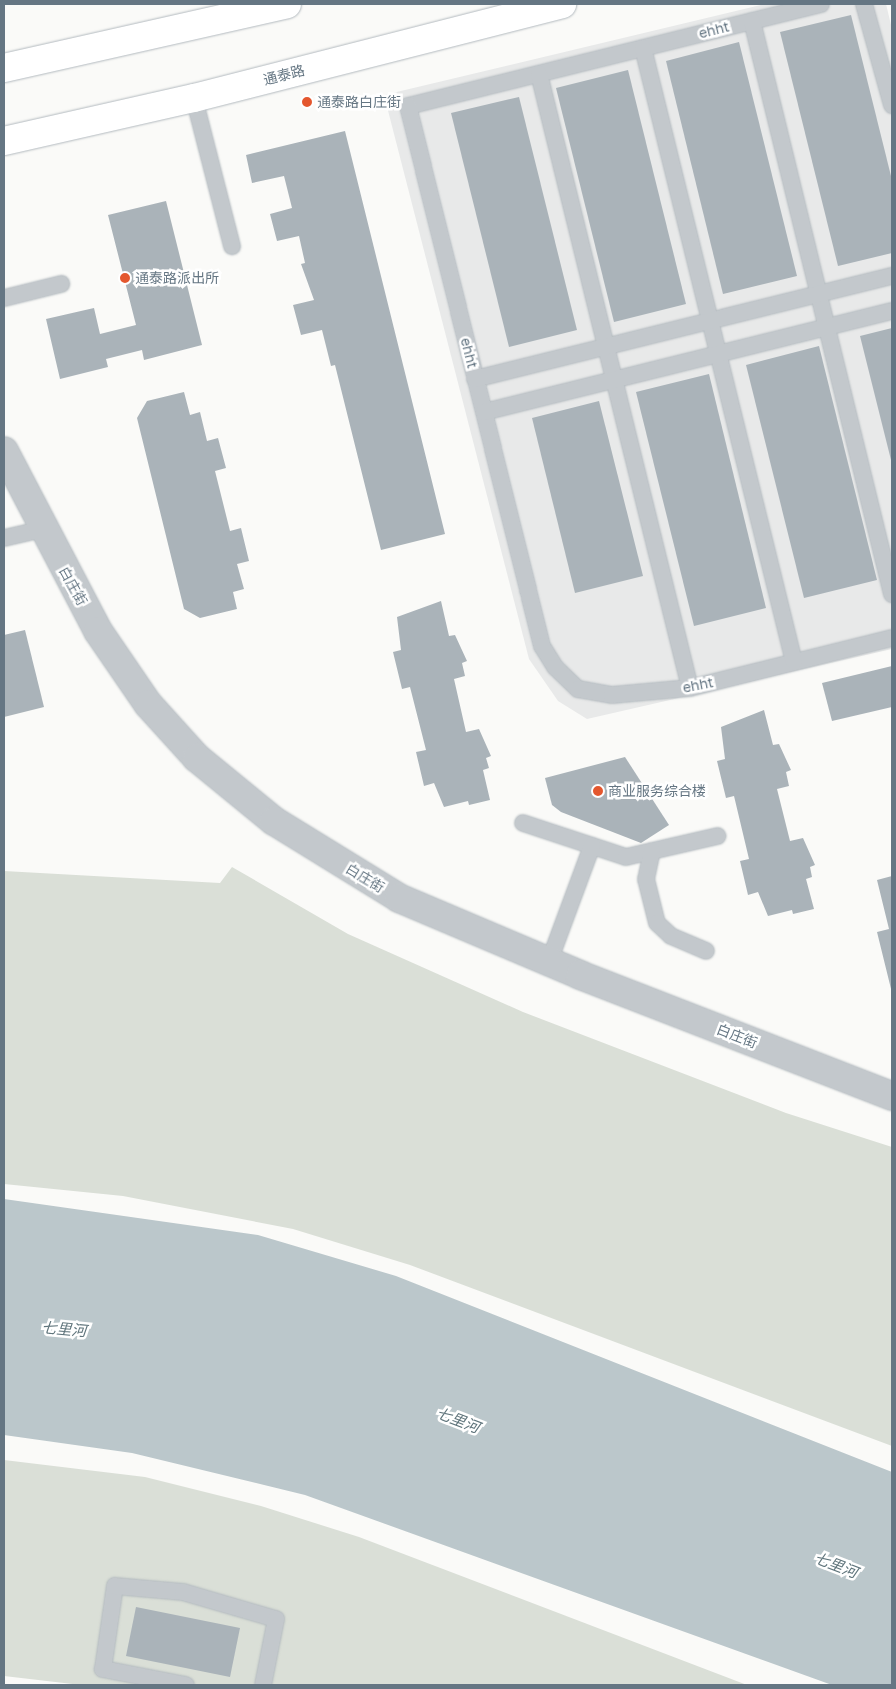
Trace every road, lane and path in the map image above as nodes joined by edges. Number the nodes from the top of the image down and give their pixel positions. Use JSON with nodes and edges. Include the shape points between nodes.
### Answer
{"nodes":[{"id":1,"x":287,"y":4,"type":"edge"},
{"id":2,"x":562,"y":4,"type":"edge"},
{"id":3,"x":821,"y":4,"type":"edge"},
{"id":4,"x":864,"y":4,"type":"edge"},
{"id":5,"x":752,"y":21,"type":"junction"},
{"id":6,"x":643,"y":48,"type":"junction"},
{"id":7,"x":4,"y":68,"type":"edge"},
{"id":8,"x":539,"y":74,"type":"junction"},
{"id":9,"x":194,"y":98,"type":"junction"},
{"id":10,"x":892,"y":105,"type":"edge"},
{"id":11,"x":4,"y":141,"type":"edge"},
{"id":12,"x":232,"y":246,"type":"dead end"},
{"id":13,"x":892,"y":276,"type":"edge"},
{"id":14,"x":61,"y":284,"type":"dead end"},
{"id":15,"x":819,"y":294,"type":"junction"},
{"id":16,"x":4,"y":298,"type":"edge"},
{"id":17,"x":892,"y":311,"type":"edge"},
{"id":18,"x":710,"y":321,"type":"junction"},
{"id":19,"x":827,"y":327,"type":"junction"},
{"id":20,"x":607,"y":346,"type":"junction"},
{"id":21,"x":718,"y":354,"type":"junction"},
{"id":22,"x":475,"y":379,"type":"junction"},
{"id":23,"x":615,"y":380,"type":"junction"},
{"id":24,"x":484,"y":412,"type":"junction"},
{"id":25,"x":4,"y":451,"type":"edge"},
{"id":26,"x":42,"y":529,"type":"junction"},
{"id":27,"x":4,"y":538,"type":"edge"},
{"id":28,"x":892,"y":594,"type":"edge"},
{"id":29,"x":892,"y":638,"type":"edge"},
{"id":30,"x":794,"y":662,"type":"junction"},
{"id":31,"x":690,"y":688,"type":"junction"},
{"id":32,"x":522,"y":823,"type":"dead end"},
{"id":33,"x":718,"y":836,"type":"dead end"},
{"id":34,"x":592,"y":846,"type":"junction"},
{"id":35,"x":652,"y":851,"type":"junction"},
{"id":36,"x":706,"y":951,"type":"dead end"},
{"id":37,"x":549,"y":962,"type":"junction"},
{"id":38,"x":892,"y":1096,"type":"edge"},
{"id":39,"x":176,"y":1684,"type":"edge"},
{"id":40,"x":263,"y":1685,"type":"edge"}],
"edges":[{"from":1,"to":7,"type":"street"},
{"from":2,"to":9,"type":"street","name":"通泰路"},
{"from":3,"to":5,"type":"lane","name":"ehht"},
{"from":4,"to":10,"type":"lane"},
{"from":5,"to":6,"type":"lane","name":"ehht"},
{"from":5,"to":15,"type":"lane"},
{"from":6,"to":8,"type":"lane","name":"ehht"},
{"from":6,"to":18,"type":"lane"},
{"from":8,"to":20,"type":"lane"},
{"from":8,"to":22,"type":"lane","name":"ehht","via":[[408,106]]},
{"from":9,"to":11,"type":"street","name":"通泰路"},
{"from":9,"to":12,"type":"lane"},
{"from":13,"to":15,"type":"lane"},
{"from":14,"to":16,"type":"lane"},
{"from":15,"to":18,"type":"lane"},
{"from":15,"to":19,"type":"lane"},
{"from":17,"to":19,"type":"lane"},
{"from":18,"to":20,"type":"lane"},
{"from":18,"to":21,"type":"lane"},
{"from":19,"to":21,"type":"lane"},
{"from":19,"to":28,"type":"lane"},
{"from":20,"to":22,"type":"lane"},
{"from":20,"to":23,"type":"lane"},
{"from":21,"to":23,"type":"lane"},
{"from":21,"to":30,"type":"lane"},
{"from":22,"to":24,"type":"lane","name":"ehht"},
{"from":23,"to":24,"type":"lane"},
{"from":23,"to":31,"type":"lane"},
{"from":24,"to":31,"type":"lane","name":"ehht","via":[[542,646],[555,668],[578,689],[612,695]]},
{"from":25,"to":26,"type":"street","name":"白庄街"},
{"from":26,"to":27,"type":"lane"},
{"from":26,"to":37,"type":"street","name":"白庄街","via":[[98,631],[148,704],[197,758],[274,821],[399,898]]},
{"from":29,"to":30,"type":"lane","name":"ehht"},
{"from":30,"to":31,"type":"lane","name":"ehht"},
{"from":32,"to":34,"type":"lane"},
{"from":33,"to":35,"type":"lane"},
{"from":34,"to":35,"type":"lane","via":[[626,857]]},
{"from":34,"to":37,"type":"lane"},
{"from":35,"to":36,"type":"lane","via":[[646,879],[657,923],[671,936]]},
{"from":37,"to":38,"type":"street","name":"白庄街"},
{"from":39,"to":40,"type":"lane","via":[[103,1668],[115,1586],[183,1592],[276,1619]]}]}
